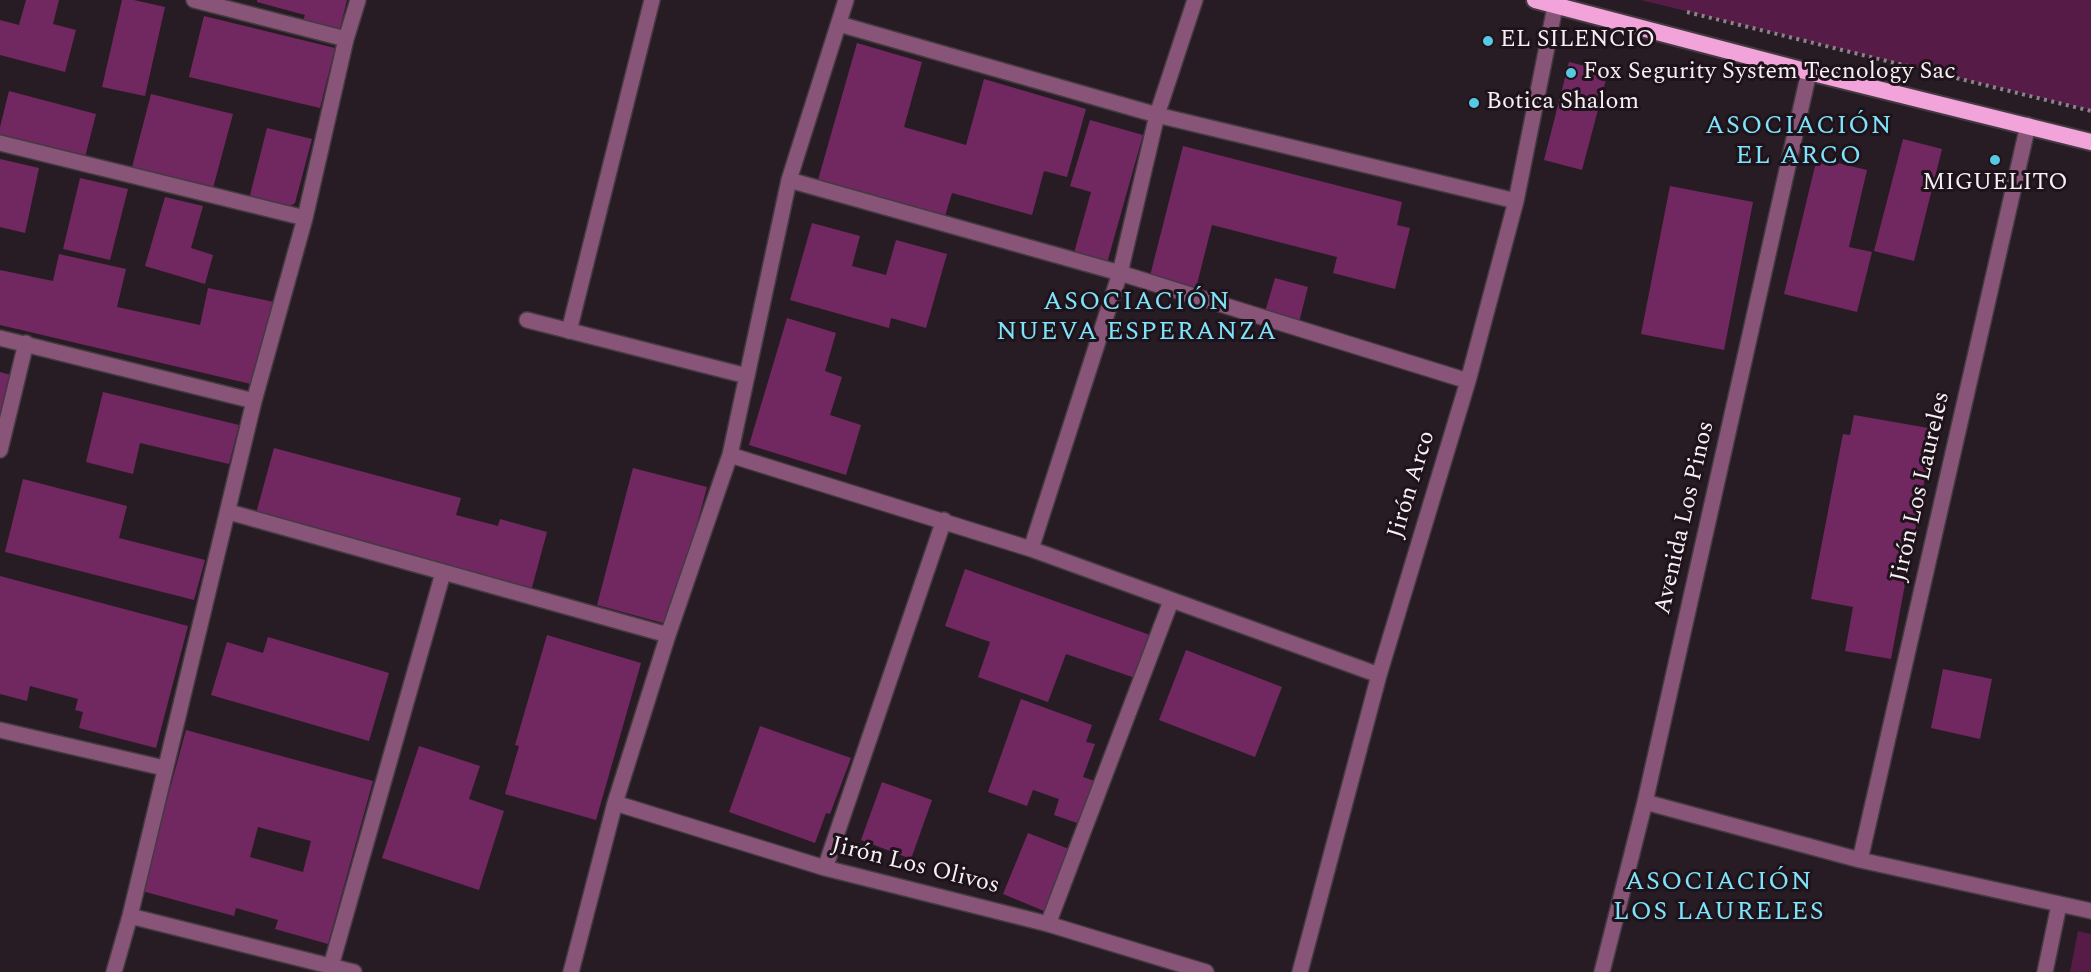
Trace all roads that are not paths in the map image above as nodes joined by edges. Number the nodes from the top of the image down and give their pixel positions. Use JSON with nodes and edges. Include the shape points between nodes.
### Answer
{"nodes":[{"id":1,"x":194,"y":0,"type":"edge"},
{"id":2,"x":358,"y":0,"type":"edge"},
{"id":3,"x":652,"y":0,"type":"edge"},
{"id":4,"x":846,"y":0,"type":"edge"},
{"id":5,"x":1195,"y":0,"type":"edge"},
{"id":6,"x":1535,"y":0,"type":"edge"},
{"id":7,"x":1555,"y":7,"type":"junction"},
{"id":8,"x":839,"y":24,"type":"junction"},
{"id":9,"x":346,"y":39,"type":"junction"},
{"id":10,"x":1809,"y":72,"type":"junction"},
{"id":11,"x":1157,"y":115,"type":"junction"},
{"id":12,"x":2028,"y":125,"type":"junction"},
{"id":13,"x":2091,"y":142,"type":"edge"},
{"id":14,"x":0,"y":143,"type":"edge"},
{"id":15,"x":789,"y":180,"type":"junction"},
{"id":16,"x":1516,"y":201,"type":"junction"},
{"id":17,"x":305,"y":218,"type":"junction"},
{"id":18,"x":1120,"y":273,"type":"junction"},
{"id":19,"x":527,"y":320,"type":"dead end"},
{"id":20,"x":569,"y":331,"type":"junction"},
{"id":21,"x":0,"y":338,"type":"edge"},
{"id":22,"x":26,"y":343,"type":"junction"},
{"id":23,"x":747,"y":376,"type":"junction"},
{"id":24,"x":1468,"y":381,"type":"junction"},
{"id":25,"x":254,"y":401,"type":"junction"},
{"id":26,"x":0,"y":450,"type":"edge"},
{"id":27,"x":730,"y":455,"type":"junction"},
{"id":28,"x":229,"y":512,"type":"junction"},
{"id":29,"x":944,"y":520,"type":"junction"},
{"id":30,"x":1031,"y":549,"type":"junction"},
{"id":31,"x":443,"y":573,"type":"junction"},
{"id":32,"x":1170,"y":601,"type":"junction"},
{"id":33,"x":668,"y":635,"type":"junction"},
{"id":34,"x":1379,"y":675,"type":"junction"},
{"id":35,"x":0,"y":730,"type":"edge"},
{"id":36,"x":164,"y":768,"type":"junction"},
{"id":37,"x":1645,"y":802,"type":"junction"},
{"id":38,"x":615,"y":803,"type":"junction"},
{"id":39,"x":1860,"y":860,"type":"junction"},
{"id":40,"x":825,"y":868,"type":"junction"},
{"id":41,"x":2059,"y":905,"type":"junction"},
{"id":42,"x":2091,"y":911,"type":"edge"},
{"id":43,"x":130,"y":915,"type":"junction"},
{"id":44,"x":1048,"y":924,"type":"junction"},
{"id":45,"x":331,"y":966,"type":"junction"},
{"id":46,"x":114,"y":972,"type":"edge"},
{"id":47,"x":354,"y":972,"type":"edge"},
{"id":48,"x":571,"y":972,"type":"edge"},
{"id":49,"x":1206,"y":972,"type":"edge"},
{"id":50,"x":1300,"y":972,"type":"edge"},
{"id":51,"x":1602,"y":972,"type":"edge"},
{"id":52,"x":2045,"y":972,"type":"edge"}],
"edges":[{"from":1,"to":9,"type":"street"},
{"from":2,"to":9,"type":"street"},
{"from":3,"to":20,"type":"street"},
{"from":4,"to":8,"type":"street"},
{"from":5,"to":11,"type":"street"},
{"from":6,"to":7,"type":"highway"},
{"from":7,"to":10,"type":"highway"},
{"from":7,"to":16,"type":"street","name":"Jirón Arco"},
{"from":8,"to":11,"type":"street"},
{"from":8,"to":15,"type":"street"},
{"from":9,"to":17,"type":"street"},
{"from":10,"to":12,"type":"highway"},
{"from":10,"to":37,"type":"street","name":"Avenida Los Pinos"},
{"from":11,"to":16,"type":"street"},
{"from":11,"to":18,"type":"street"},
{"from":12,"to":13,"type":"highway"},
{"from":12,"to":39,"type":"street","name":"Jirón Los Laureles"},
{"from":14,"to":17,"type":"street"},
{"from":15,"to":18,"type":"street"},
{"from":15,"to":23,"type":"street"},
{"from":16,"to":24,"type":"street","name":"Jirón Arco"},
{"from":17,"to":25,"type":"street"},
{"from":18,"to":24,"type":"street"},
{"from":18,"to":30,"type":"street"},
{"from":19,"to":20,"type":"street"},
{"from":20,"to":23,"type":"street"},
{"from":21,"to":22,"type":"street"},
{"from":22,"to":25,"type":"street"},
{"from":22,"to":26,"type":"street"},
{"from":23,"to":27,"type":"street"},
{"from":24,"to":34,"type":"street","name":"Jirón Arco"},
{"from":25,"to":28,"type":"street"},
{"from":27,"to":29,"type":"street"},
{"from":27,"to":33,"type":"street"},
{"from":28,"to":31,"type":"street"},
{"from":28,"to":36,"type":"street"},
{"from":29,"to":30,"type":"street"},
{"from":29,"to":40,"type":"street"},
{"from":30,"to":32,"type":"street"},
{"from":31,"to":33,"type":"street"},
{"from":31,"to":45,"type":"street"},
{"from":32,"to":34,"type":"street"},
{"from":32,"to":44,"type":"street"},
{"from":33,"to":38,"type":"street"},
{"from":34,"to":50,"type":"street","name":"Jirón Arco"},
{"from":35,"to":36,"type":"street"},
{"from":36,"to":43,"type":"street"},
{"from":37,"to":39,"type":"street"},
{"from":37,"to":51,"type":"street","name":"Avenida Los Pinos"},
{"from":38,"to":40,"type":"street","name":"Jirón Los Olivos"},
{"from":38,"to":48,"type":"street"},
{"from":39,"to":41,"type":"street"},
{"from":40,"to":44,"type":"street","name":"Jirón Los Olivos"},
{"from":41,"to":42,"type":"street"},
{"from":41,"to":52,"type":"street"},
{"from":43,"to":45,"type":"street"},
{"from":43,"to":46,"type":"street"},
{"from":44,"to":49,"type":"street","name":"Jirón Los Olivos"},
{"from":45,"to":47,"type":"street"}]}
